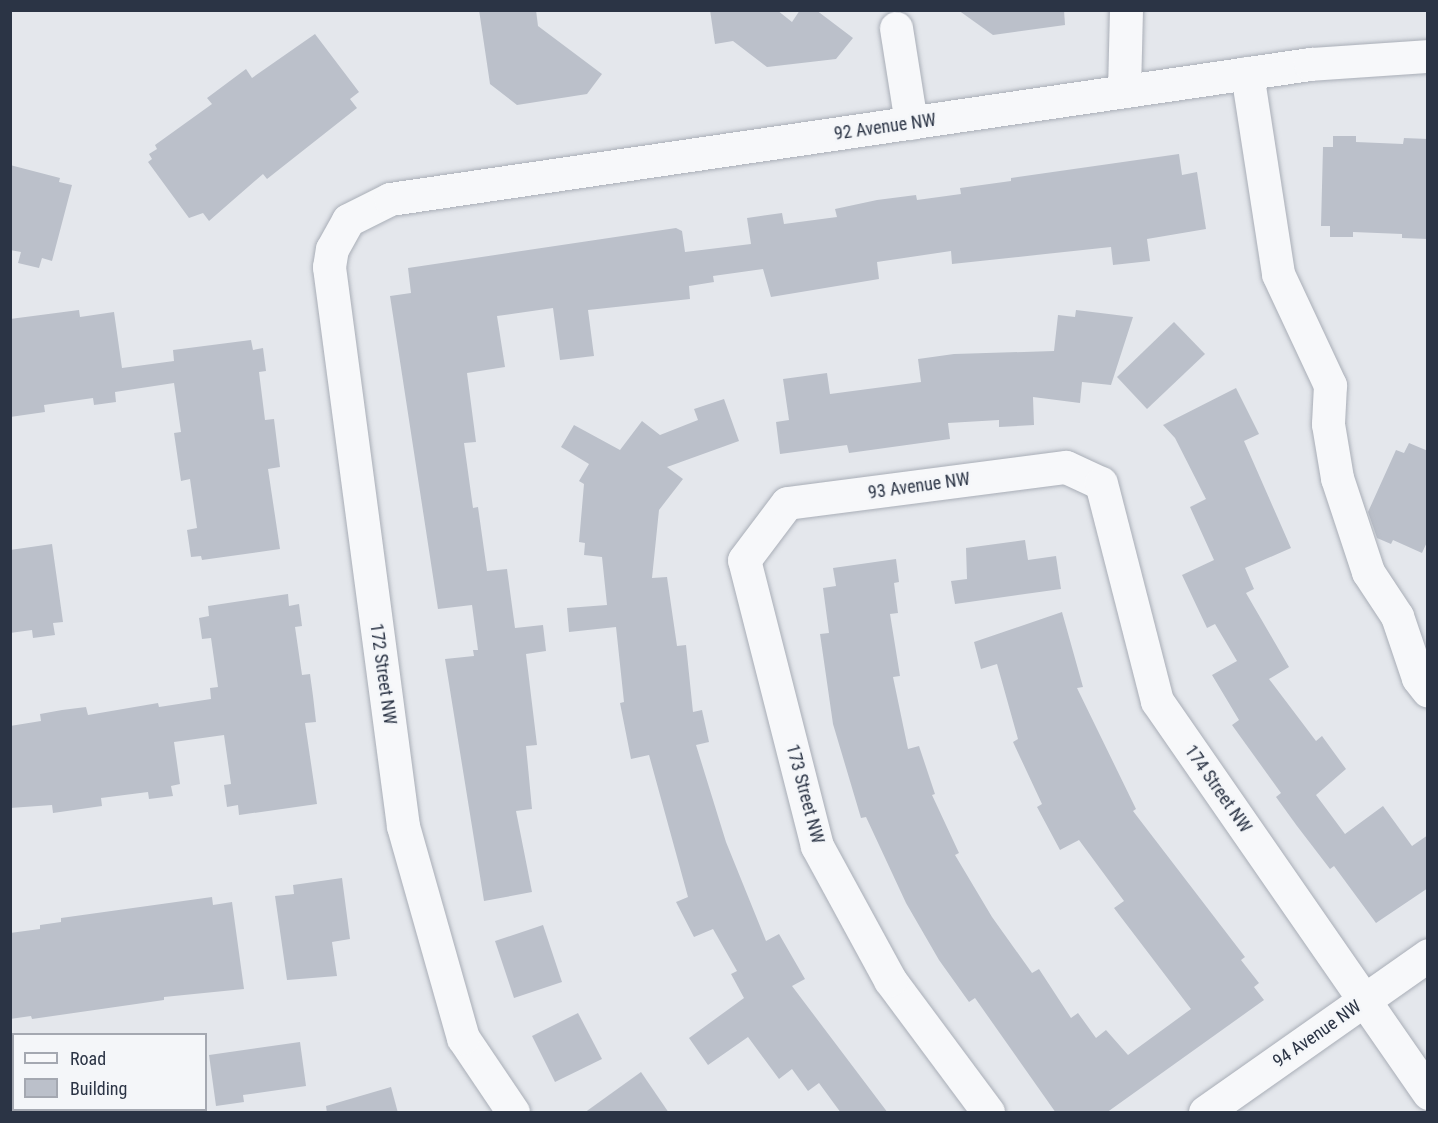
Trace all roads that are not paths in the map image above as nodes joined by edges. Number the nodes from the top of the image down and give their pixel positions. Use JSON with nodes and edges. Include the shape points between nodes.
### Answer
{"nodes":[{"id":1,"x":1126,"y":10,"type":"edge"},
{"id":2,"x":896,"y":28,"type":"dead end"},
{"id":3,"x":1428,"y":56,"type":"edge"},
{"id":4,"x":1247,"y":73,"type":"junction"},
{"id":5,"x":1124,"y":91,"type":"junction"},
{"id":6,"x":911,"y":123,"type":"junction"},
{"id":7,"x":348,"y":220,"type":"joint"},
{"id":8,"x":1066,"y":467,"type":"joint"},
{"id":9,"x":778,"y":516,"type":"joint"},
{"id":10,"x":1428,"y":691,"type":"edge"},
{"id":11,"x":1428,"y":955,"type":"edge"},
{"id":12,"x":1364,"y":1001,"type":"junction"},
{"id":13,"x":1428,"y":1093,"type":"edge"},
{"id":14,"x":513,"y":1113,"type":"edge"},
{"id":15,"x":988,"y":1113,"type":"edge"},
{"id":16,"x":1205,"y":1113,"type":"edge"}],
"edges":[{"from":1,"to":5,"type":"street"},
{"from":2,"to":6,"type":"street"},
{"from":3,"to":4,"type":"street","name":"92 Avenue NW","via":[[1364,58]]},
{"from":4,"to":5,"type":"street","name":"92 Avenue NW"},
{"from":4,"to":10,"type":"street","via":[[1278,274],[1330,385],[1328,424],[1337,478],[1368,572],[1397,616],[1418,678]]},
{"from":5,"to":6,"type":"street","name":"92 Avenue NW"},
{"from":6,"to":7,"type":"street","name":"92 Avenue NW","via":[[390,198]]},
{"from":7,"to":14,"type":"street","name":"172 Street NW","via":[[332,249],[329,267],[403,826],[464,1038]]},
{"from":8,"to":9,"type":"street","name":"93 Avenue NW","via":[[787,503]]},
{"from":8,"to":12,"type":"street","name":"174 Street NW","via":[[1101,483],[1157,701]]},
{"from":9,"to":15,"type":"street","name":"173 Street NW","via":[[744,560],[817,846],[890,980]]},
{"from":11,"to":12,"type":"street","name":"94 Avenue NW"},
{"from":12,"to":13,"type":"street","name":"174 Street NW"},
{"from":12,"to":16,"type":"street","name":"94 Avenue NW"}]}
